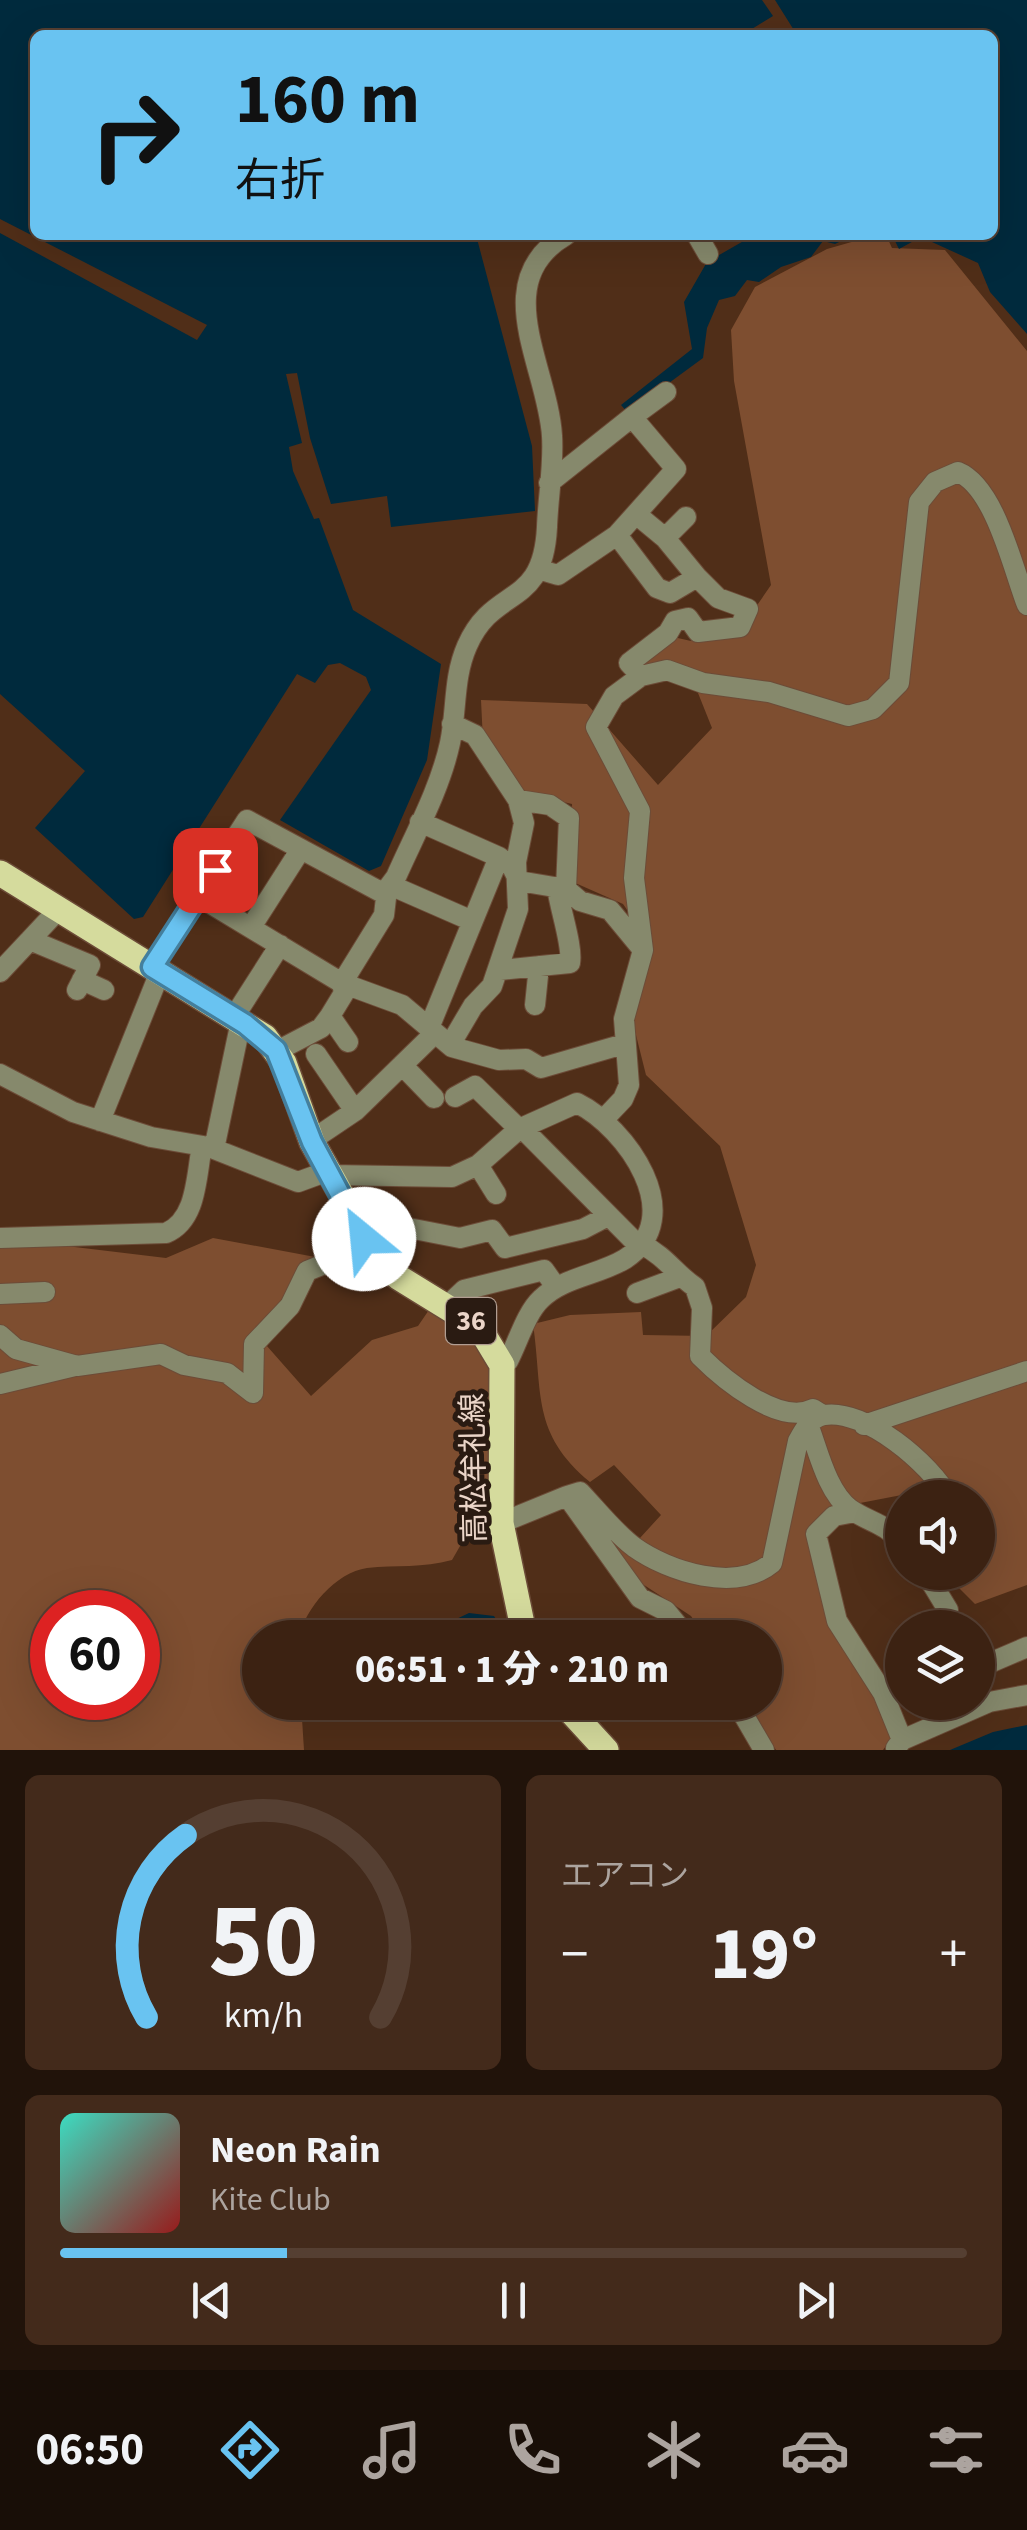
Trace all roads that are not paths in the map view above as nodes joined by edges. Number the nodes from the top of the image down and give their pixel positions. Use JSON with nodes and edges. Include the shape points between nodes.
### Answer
{"nodes":[{"id":1,"x":559,"y":240,"type":"edge"},
{"id":2,"x":700,"y":240,"type":"edge"},
{"id":3,"x":708,"y":254,"type":"dead end"},
{"id":4,"x":666,"y":392,"type":"dead end"},
{"id":5,"x":632,"y":417,"type":"junction"},
{"id":6,"x":549,"y":483,"type":"junction"},
{"id":7,"x":636,"y":514,"type":"junction"},
{"id":8,"x":686,"y":517,"type":"dead end"},
{"id":9,"x":617,"y":535,"type":"junction"},
{"id":10,"x":665,"y":538,"type":"junction"},
{"id":11,"x":542,"y":570,"type":"junction"},
{"id":12,"x":698,"y":577,"type":"junction"},
{"id":13,"x":1027,"y":605,"type":"edge"},
{"id":14,"x":641,"y":676,"type":"junction"},
{"id":15,"x":452,"y":724,"type":"junction"},
{"id":16,"x":518,"y":800,"type":"junction"},
{"id":17,"x":420,"y":822,"type":"junction"},
{"id":18,"x":302,"y":849,"type":"junction"},
{"id":19,"x":498,"y":857,"type":"junction"},
{"id":20,"x":0,"y":873,"type":"edge"},
{"id":21,"x":518,"y":881,"type":"junction"},
{"id":22,"x":389,"y":887,"type":"junction"},
{"id":23,"x":561,"y":888,"type":"junction"},
{"id":24,"x":198,"y":896,"type":"junction"},
{"id":25,"x":59,"y":909,"type":"junction"},
{"id":26,"x":470,"y":920,"type":"junction"},
{"id":27,"x":250,"y":927,"type":"junction"},
{"id":28,"x":30,"y":940,"type":"junction"},
{"id":29,"x":280,"y":945,"type":"junction"},
{"id":30,"x":643,"y":950,"type":"junction"},
{"id":31,"x":540,"y":966,"type":"junction"},
{"id":32,"x":156,"y":969,"type":"junction"},
{"id":33,"x":500,"y":970,"type":"junction"},
{"id":34,"x":0,"y":972,"type":"edge"},
{"id":35,"x":342,"y":983,"type":"junction"},
{"id":36,"x":104,"y":990,"type":"dead end"},
{"id":37,"x":535,"y":1006,"type":"dead end"},
{"id":38,"x":330,"y":1016,"type":"junction"},
{"id":39,"x":237,"y":1019,"type":"junction"},
{"id":40,"x":438,"y":1036,"type":"junction"},
{"id":41,"x":348,"y":1042,"type":"dead end"},
{"id":42,"x":624,"y":1044,"type":"junction"},
{"id":43,"x":277,"y":1051,"type":"junction"},
{"id":44,"x":316,"y":1054,"type":"dead end"},
{"id":45,"x":402,"y":1065,"type":"junction"},
{"id":46,"x":0,"y":1074,"type":"edge"},
{"id":47,"x":355,"y":1111,"type":"junction"},
{"id":48,"x":602,"y":1120,"type":"junction"},
{"id":49,"x":100,"y":1121,"type":"junction"},
{"id":50,"x":521,"y":1128,"type":"junction"},
{"id":51,"x":312,"y":1140,"type":"junction"},
{"id":52,"x":208,"y":1147,"type":"junction"},
{"id":53,"x":478,"y":1165,"type":"junction"},
{"id":54,"x":329,"y":1173,"type":"junction"},
{"id":55,"x":496,"y":1194,"type":"dead end"},
{"id":56,"x":608,"y":1216,"type":"junction"},
{"id":57,"x":352,"y":1217,"type":"junction"},
{"id":58,"x":0,"y":1238,"type":"edge"},
{"id":59,"x":640,"y":1245,"type":"junction"},
{"id":60,"x":369,"y":1246,"type":"junction"},
{"id":61,"x":680,"y":1277,"type":"junction"},
{"id":62,"x":556,"y":1287,"type":"junction"},
{"id":63,"x":45,"y":1292,"type":"dead end"},
{"id":64,"x":637,"y":1293,"type":"dead end"},
{"id":65,"x":0,"y":1294,"type":"edge"},
{"id":66,"x":448,"y":1305,"type":"junction"},
{"id":67,"x":0,"y":1334,"type":"edge"},
{"id":68,"x":502,"y":1365,"type":"junction"},
{"id":69,"x":77,"y":1366,"type":"junction"},
{"id":70,"x":1027,"y":1372,"type":"edge"},
{"id":71,"x":0,"y":1384,"type":"edge"},
{"id":72,"x":815,"y":1420,"type":"junction"},
{"id":73,"x":864,"y":1425,"type":"junction"},
{"id":74,"x":935,"y":1480,"type":"edge"},
{"id":75,"x":566,"y":1496,"type":"junction"},
{"id":76,"x":854,"y":1512,"type":"junction"},
{"id":77,"x":502,"y":1523,"type":"junction"},
{"id":78,"x":885,"y":1524,"type":"edge"},
{"id":79,"x":521,"y":1620,"type":"edge"},
{"id":80,"x":674,"y":1620,"type":"edge"},
{"id":81,"x":1027,"y":1648,"type":"edge"},
{"id":82,"x":995,"y":1661,"type":"edge"},
{"id":83,"x":1027,"y":1695,"type":"edge"},
{"id":84,"x":578,"y":1720,"type":"edge"},
{"id":85,"x":746,"y":1720,"type":"edge"},
{"id":86,"x":899,"y":1745,"type":"edge"},
{"id":87,"x":606,"y":1750,"type":"edge"},
{"id":88,"x":764,"y":1750,"type":"edge"}],
"edges":[{"from":1,"to":6,"type":"street","via":[[538,256],[524,288],[523,311],[552,437]]},
{"from":2,"to":3,"type":"street"},
{"from":4,"to":5,"type":"street"},
{"from":5,"to":6,"type":"street"},
{"from":5,"to":7,"type":"street","via":[[676,469]]},
{"from":6,"to":11,"type":"street"},
{"from":7,"to":9,"type":"street"},
{"from":7,"to":10,"type":"street"},
{"from":8,"to":10,"type":"street"},
{"from":9,"to":11,"type":"street","via":[[558,575]]},
{"from":9,"to":12,"type":"street","via":[[657,588],[670,592]]},
{"from":10,"to":12,"type":"street"},
{"from":11,"to":15,"type":"street","via":[[496,607],[468,644],[456,675]]},
{"from":12,"to":14,"type":"street","via":[[718,598],[748,608],[748,617],[740,627],[708,634],[688,618],[675,621],[628,663]]},
{"from":13,"to":14,"type":"street","via":[[986,496],[958,472],[935,482],[919,502],[898,683],[873,709],[848,716],[667,670]]},
{"from":14,"to":30,"type":"street","via":[[614,696],[596,727],[640,811],[634,878]]},
{"from":15,"to":16,"type":"street","via":[[475,735]]},
{"from":15,"to":17,"type":"street","via":[[443,770]]},
{"from":16,"to":21,"type":"street","via":[[524,822]]},
{"from":16,"to":23,"type":"street","via":[[550,805],[569,818]]},
{"from":17,"to":19,"type":"street"},
{"from":17,"to":22,"type":"street"},
{"from":18,"to":22,"type":"street","via":[[379,891]]},
{"from":18,"to":24,"type":"street","via":[[247,820]]},
{"from":18,"to":27,"type":"street"},
{"from":19,"to":21,"type":"street"},
{"from":19,"to":26,"type":"street"},
{"from":20,"to":25,"type":"main road","name":"高松牟礼線","number":"36"},
{"from":21,"to":23,"type":"street"},
{"from":21,"to":33,"type":"street","via":[[518,908]]},
{"from":22,"to":26,"type":"street"},
{"from":22,"to":35,"type":"street","via":[[384,916]]},
{"from":23,"to":30,"type":"street","via":[[610,910]]},
{"from":23,"to":31,"type":"street","via":[[570,963]]},
{"from":24,"to":27,"type":"street"},
{"from":24,"to":32,"type":"street"},
{"from":25,"to":28,"type":"street"},
{"from":25,"to":32,"type":"main road","name":"高松牟礼線","number":"36"},
{"from":26,"to":40,"type":"street"},
{"from":27,"to":29,"type":"street"},
{"from":28,"to":34,"type":"street"},
{"from":28,"to":36,"type":"street","via":[[90,966],[80,985]]},
{"from":29,"to":35,"type":"street"},
{"from":29,"to":39,"type":"street"},
{"from":30,"to":42,"type":"street"},
{"from":31,"to":33,"type":"street"},
{"from":31,"to":37,"type":"street"},
{"from":32,"to":39,"type":"main road","name":"高松牟礼線","number":"36"},
{"from":32,"to":49,"type":"street"},
{"from":33,"to":40,"type":"street"},
{"from":35,"to":38,"type":"street","via":[[344,993]]},
{"from":35,"to":40,"type":"street","via":[[402,1005]]},
{"from":38,"to":41,"type":"street"},
{"from":38,"to":43,"type":"street"},
{"from":39,"to":43,"type":"main road","name":"高松牟礼線","number":"36"},
{"from":39,"to":52,"type":"street"},
{"from":40,"to":42,"type":"street","via":[[542,1068]]},
{"from":40,"to":45,"type":"street"},
{"from":42,"to":48,"type":"street","via":[[629,1085]]},
{"from":43,"to":51,"type":"main road","name":"高松牟礼線","number":"36"},
{"from":44,"to":47,"type":"street"},
{"from":45,"to":47,"type":"street"},
{"from":45,"to":50,"type":"street","via":[[444,1098],[476,1086]]},
{"from":46,"to":49,"type":"street"},
{"from":47,"to":51,"type":"street"},
{"from":48,"to":50,"type":"street","via":[[578,1104]]},
{"from":48,"to":59,"type":"street","via":[[644,1172],[653,1199]]},
{"from":49,"to":52,"type":"street"},
{"from":50,"to":53,"type":"street"},
{"from":50,"to":56,"type":"street"},
{"from":51,"to":54,"type":"main road","name":"高松牟礼線","number":"36"},
{"from":52,"to":54,"type":"street","via":[[298,1182]]},
{"from":52,"to":58,"type":"street","via":[[189,1213],[166,1234]]},
{"from":53,"to":54,"type":"street","via":[[452,1177]]},
{"from":53,"to":55,"type":"street"},
{"from":54,"to":57,"type":"main road","name":"高松牟礼線","number":"36"},
{"from":56,"to":57,"type":"street","via":[[583,1229],[504,1248],[495,1231],[460,1238]]},
{"from":56,"to":59,"type":"street"},
{"from":57,"to":60,"type":"main road","name":"高松牟礼線","number":"36"},
{"from":59,"to":61,"type":"street","via":[[665,1256]]},
{"from":59,"to":62,"type":"street","via":[[626,1258]]},
{"from":60,"to":66,"type":"main road","name":"高松牟礼線","number":"36","via":[[398,1277]]},
{"from":60,"to":69,"type":"street","via":[[307,1271],[290,1306],[254,1344],[253,1393],[226,1372],[161,1354]]},
{"from":61,"to":64,"type":"street"},
{"from":61,"to":72,"type":"street","via":[[695,1287],[702,1308],[700,1356],[732,1387],[793,1414],[812,1409]]},
{"from":62,"to":66,"type":"street","via":[[544,1270],[464,1290]]},
{"from":62,"to":68,"type":"street","via":[[538,1301]]},
{"from":63,"to":65,"type":"street"},
{"from":66,"to":68,"type":"main road","name":"高松牟礼線","number":"36","via":[[479,1326]]},
{"from":67,"to":69,"type":"street","via":[[16,1350]]},
{"from":68,"to":77,"type":"main road","name":"高松牟礼線","number":"36"},
{"from":69,"to":71,"type":"street"},
{"from":70,"to":73,"type":"street"},
{"from":72,"to":73,"type":"street","via":[[848,1416]]},
{"from":72,"to":75,"type":"street","via":[[798,1441],[772,1563],[760,1573],[736,1579],[658,1561],[632,1546],[580,1492]]},
{"from":72,"to":76,"type":"street","via":[[839,1500]]},
{"from":73,"to":74,"type":"street","via":[[915,1454]]},
{"from":75,"to":77,"type":"street"},
{"from":75,"to":80,"type":"street","via":[[640,1598]]},
{"from":76,"to":78,"type":"street"},
{"from":76,"to":86,"type":"street","via":[[834,1516],[816,1534],[838,1621],[883,1693]]},
{"from":77,"to":79,"type":"main road","name":"高松牟礼線","number":"36"},
{"from":81,"to":82,"type":"street"},
{"from":83,"to":86,"type":"street","via":[[989,1702]]},
{"from":84,"to":87,"type":"main road"},
{"from":85,"to":88,"type":"street"}]}
